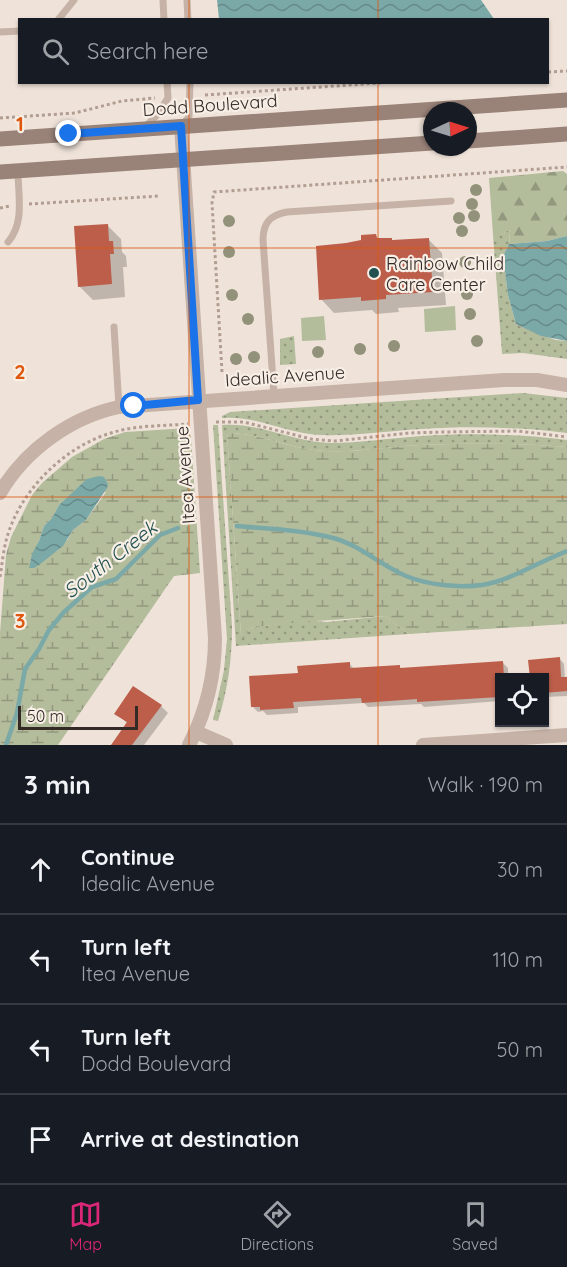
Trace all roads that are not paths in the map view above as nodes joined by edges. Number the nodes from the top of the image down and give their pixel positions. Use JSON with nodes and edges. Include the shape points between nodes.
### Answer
{"nodes":[{"id":1,"x":74,"y":0,"type":"edge"},
{"id":2,"x":164,"y":0,"type":"edge"},
{"id":3,"x":187,"y":0,"type":"edge"},
{"id":4,"x":60,"y":18,"type":"edge"},
{"id":5,"x":164,"y":18,"type":"edge"},
{"id":6,"x":188,"y":18,"type":"edge"},
{"id":7,"x":18,"y":31,"type":"edge"},
{"id":8,"x":0,"y":32,"type":"edge"},
{"id":9,"x":167,"y":84,"type":"edge"},
{"id":10,"x":190,"y":84,"type":"edge"},
{"id":11,"x":567,"y":100,"type":"edge"},
{"id":12,"x":181,"y":126,"type":"junction"},
{"id":13,"x":143,"y":129,"type":"junction"},
{"id":14,"x":567,"y":134,"type":"edge"},
{"id":15,"x":0,"y":139,"type":"edge"},
{"id":16,"x":477,"y":140,"type":"edge"},
{"id":17,"x":423,"y":144,"type":"edge"},
{"id":18,"x":184,"y":161,"type":"junction"},
{"id":19,"x":18,"y":171,"type":"junction"},
{"id":20,"x":0,"y":172,"type":"edge"},
{"id":21,"x":451,"y":201,"type":"dead end"},
{"id":22,"x":8,"y":242,"type":"dead end"},
{"id":23,"x":114,"y":327,"type":"dead end"},
{"id":24,"x":567,"y":385,"type":"edge"},
{"id":25,"x":274,"y":395,"type":"junction"},
{"id":26,"x":198,"y":400,"type":"junction"},
{"id":27,"x":119,"y":407,"type":"junction"},
{"id":28,"x":0,"y":493,"type":"edge"},
{"id":29,"x":196,"y":732,"type":"junction"},
{"id":30,"x":567,"y":735,"type":"edge"},
{"id":31,"x":189,"y":745,"type":"edge"},
{"id":32,"x":226,"y":745,"type":"edge"},
{"id":33,"x":423,"y":745,"type":"edge"}],
"edges":[{"from":1,"to":4,"type":"lane"},
{"from":2,"to":5,"type":"lane"},
{"from":3,"to":6,"type":"lane"},
{"from":7,"to":8,"type":"lane"},
{"from":9,"to":13,"type":"lane","via":[[168,98]]},
{"from":10,"to":12,"type":"lane","via":[[189,117]]},
{"from":11,"to":12,"type":"main road","name":"Dodd Boulevard"},
{"from":12,"to":13,"type":"main road","name":"Dodd Boulevard"},
{"from":12,"to":18,"type":"street","name":"Itea Avenue"},
{"from":13,"to":15,"type":"main road","name":"Dodd Boulevard"},
{"from":14,"to":16,"type":"main road"},
{"from":17,"to":18,"type":"main road"},
{"from":18,"to":19,"type":"main road"},
{"from":18,"to":26,"type":"street","name":"Itea Avenue"},
{"from":19,"to":20,"type":"main road"},
{"from":19,"to":22,"type":"lane","via":[[18,228]]},
{"from":21,"to":25,"type":"lane","via":[[287,212],[267,221],[263,240]]},
{"from":23,"to":27,"type":"lane"},
{"from":24,"to":25,"type":"street","name":"Idealic Avenue","via":[[504,380]]},
{"from":25,"to":26,"type":"street","name":"Idealic Avenue"},
{"from":26,"to":27,"type":"street","name":"Idealic Avenue"},
{"from":26,"to":29,"type":"street","name":"Itea Avenue","via":[[215,650]]},
{"from":27,"to":28,"type":"street","name":"Idealic Avenue","via":[[94,414],[51,438],[28,457]]},
{"from":29,"to":31,"type":"street","name":"Itea Avenue"},
{"from":29,"to":32,"type":"street"},
{"from":30,"to":33,"type":"street"}]}
